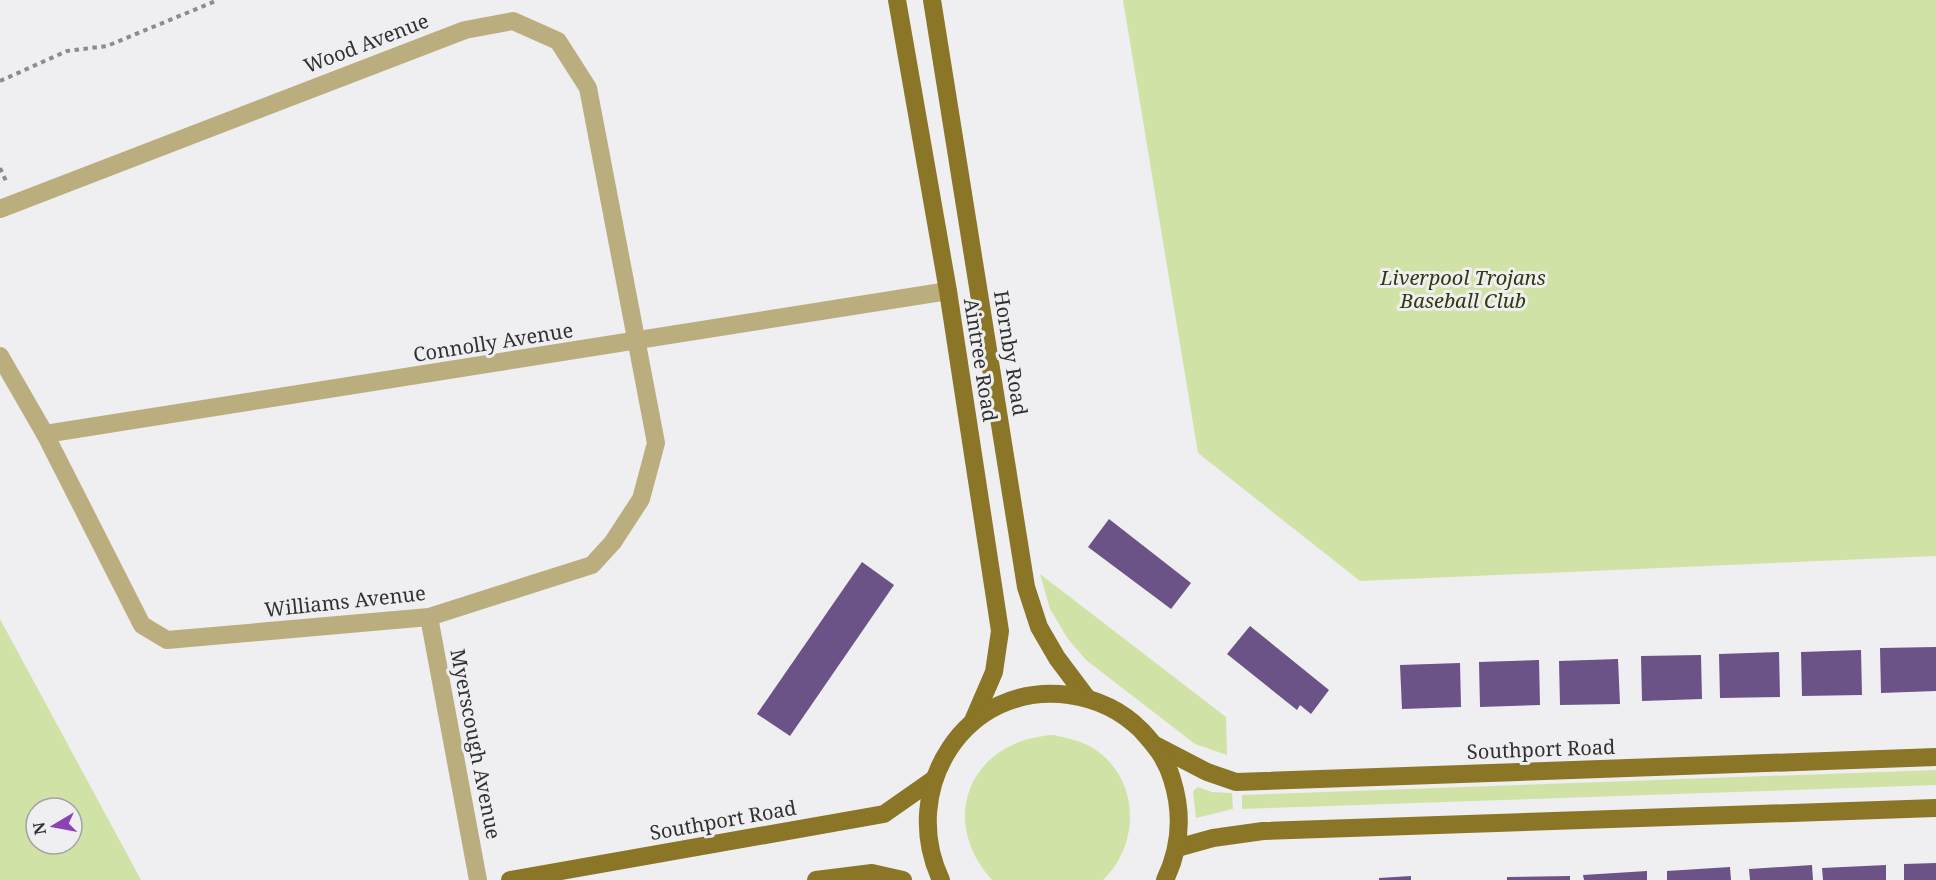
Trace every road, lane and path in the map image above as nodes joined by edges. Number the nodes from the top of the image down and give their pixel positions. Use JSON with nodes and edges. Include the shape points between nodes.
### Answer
{"nodes":[{"id":1,"x":218,"y":0,"type":"edge"},
{"id":2,"x":897,"y":0,"type":"edge"},
{"id":3,"x":932,"y":0,"type":"edge"},
{"id":4,"x":0,"y":81,"type":"edge"},
{"id":5,"x":0,"y":209,"type":"edge"},
{"id":6,"x":948,"y":291,"type":"junction"},
{"id":7,"x":637,"y":342,"type":"junction"},
{"id":8,"x":0,"y":356,"type":"edge"},
{"id":9,"x":45,"y":434,"type":"junction"},
{"id":10,"x":429,"y":617,"type":"junction"},
{"id":11,"x":1087,"y":698,"type":"junction"},
{"id":12,"x":972,"y":723,"type":"junction"},
{"id":13,"x":1155,"y":745,"type":"junction"},
{"id":14,"x":1936,"y":758,"type":"edge"},
{"id":15,"x":934,"y":779,"type":"junction"},
{"id":16,"x":1936,"y":808,"type":"edge"},
{"id":17,"x":1177,"y":848,"type":"junction"},
{"id":18,"x":478,"y":880,"type":"edge"},
{"id":19,"x":510,"y":880,"type":"edge"},
{"id":20,"x":816,"y":880,"type":"edge"},
{"id":21,"x":903,"y":880,"type":"edge"},
{"id":22,"x":941,"y":880,"type":"edge"},
{"id":23,"x":1165,"y":880,"type":"edge"}],
"edges":[{"from":1,"to":4,"type":"path","via":[[107,46],[67,51]]},
{"from":2,"to":6,"type":"main road","name":"Aintree Road"},
{"from":3,"to":11,"type":"main road","name":"Hornby Road","via":[[1026,587],[1039,627]]},
{"from":5,"to":7,"type":"street","name":"Wood Avenue","via":[[465,30],[513,21],[558,41],[588,88]]},
{"from":6,"to":7,"type":"street","name":"Connolly Avenue"},
{"from":6,"to":12,"type":"main road","name":"Aintree Road","via":[[1000,631],[994,672]]},
{"from":7,"to":9,"type":"street","name":"Connolly Avenue"},
{"from":7,"to":10,"type":"street","name":"Williams Avenue","via":[[656,443],[641,499],[613,542],[592,565]]},
{"from":8,"to":9,"type":"street"},
{"from":9,"to":10,"type":"street","name":"Williams Avenue","via":[[142,625],[167,640]]},
{"from":10,"to":18,"type":"street","name":"Myerscough Avenue"},
{"from":11,"to":12,"type":"main road","via":[[1054,693],[1026,696],[996,707]]},
{"from":11,"to":13,"type":"main road","via":[[1132,721]]},
{"from":12,"to":15,"type":"main road","via":[[953,742]]},
{"from":13,"to":14,"type":"main road","name":"Southport Road","via":[[1236,782]]},
{"from":13,"to":17,"type":"main road","via":[[1168,766],[1179,800]]},
{"from":15,"to":19,"type":"main road","name":"Southport Road","via":[[884,814]]},
{"from":15,"to":22,"type":"main road","via":[[926,815],[930,849]]},
{"from":16,"to":17,"type":"main road","via":[[1263,831]]},
{"from":17,"to":23,"type":"main road"},
{"from":20,"to":21,"type":"main road","via":[[872,873]]}]}
